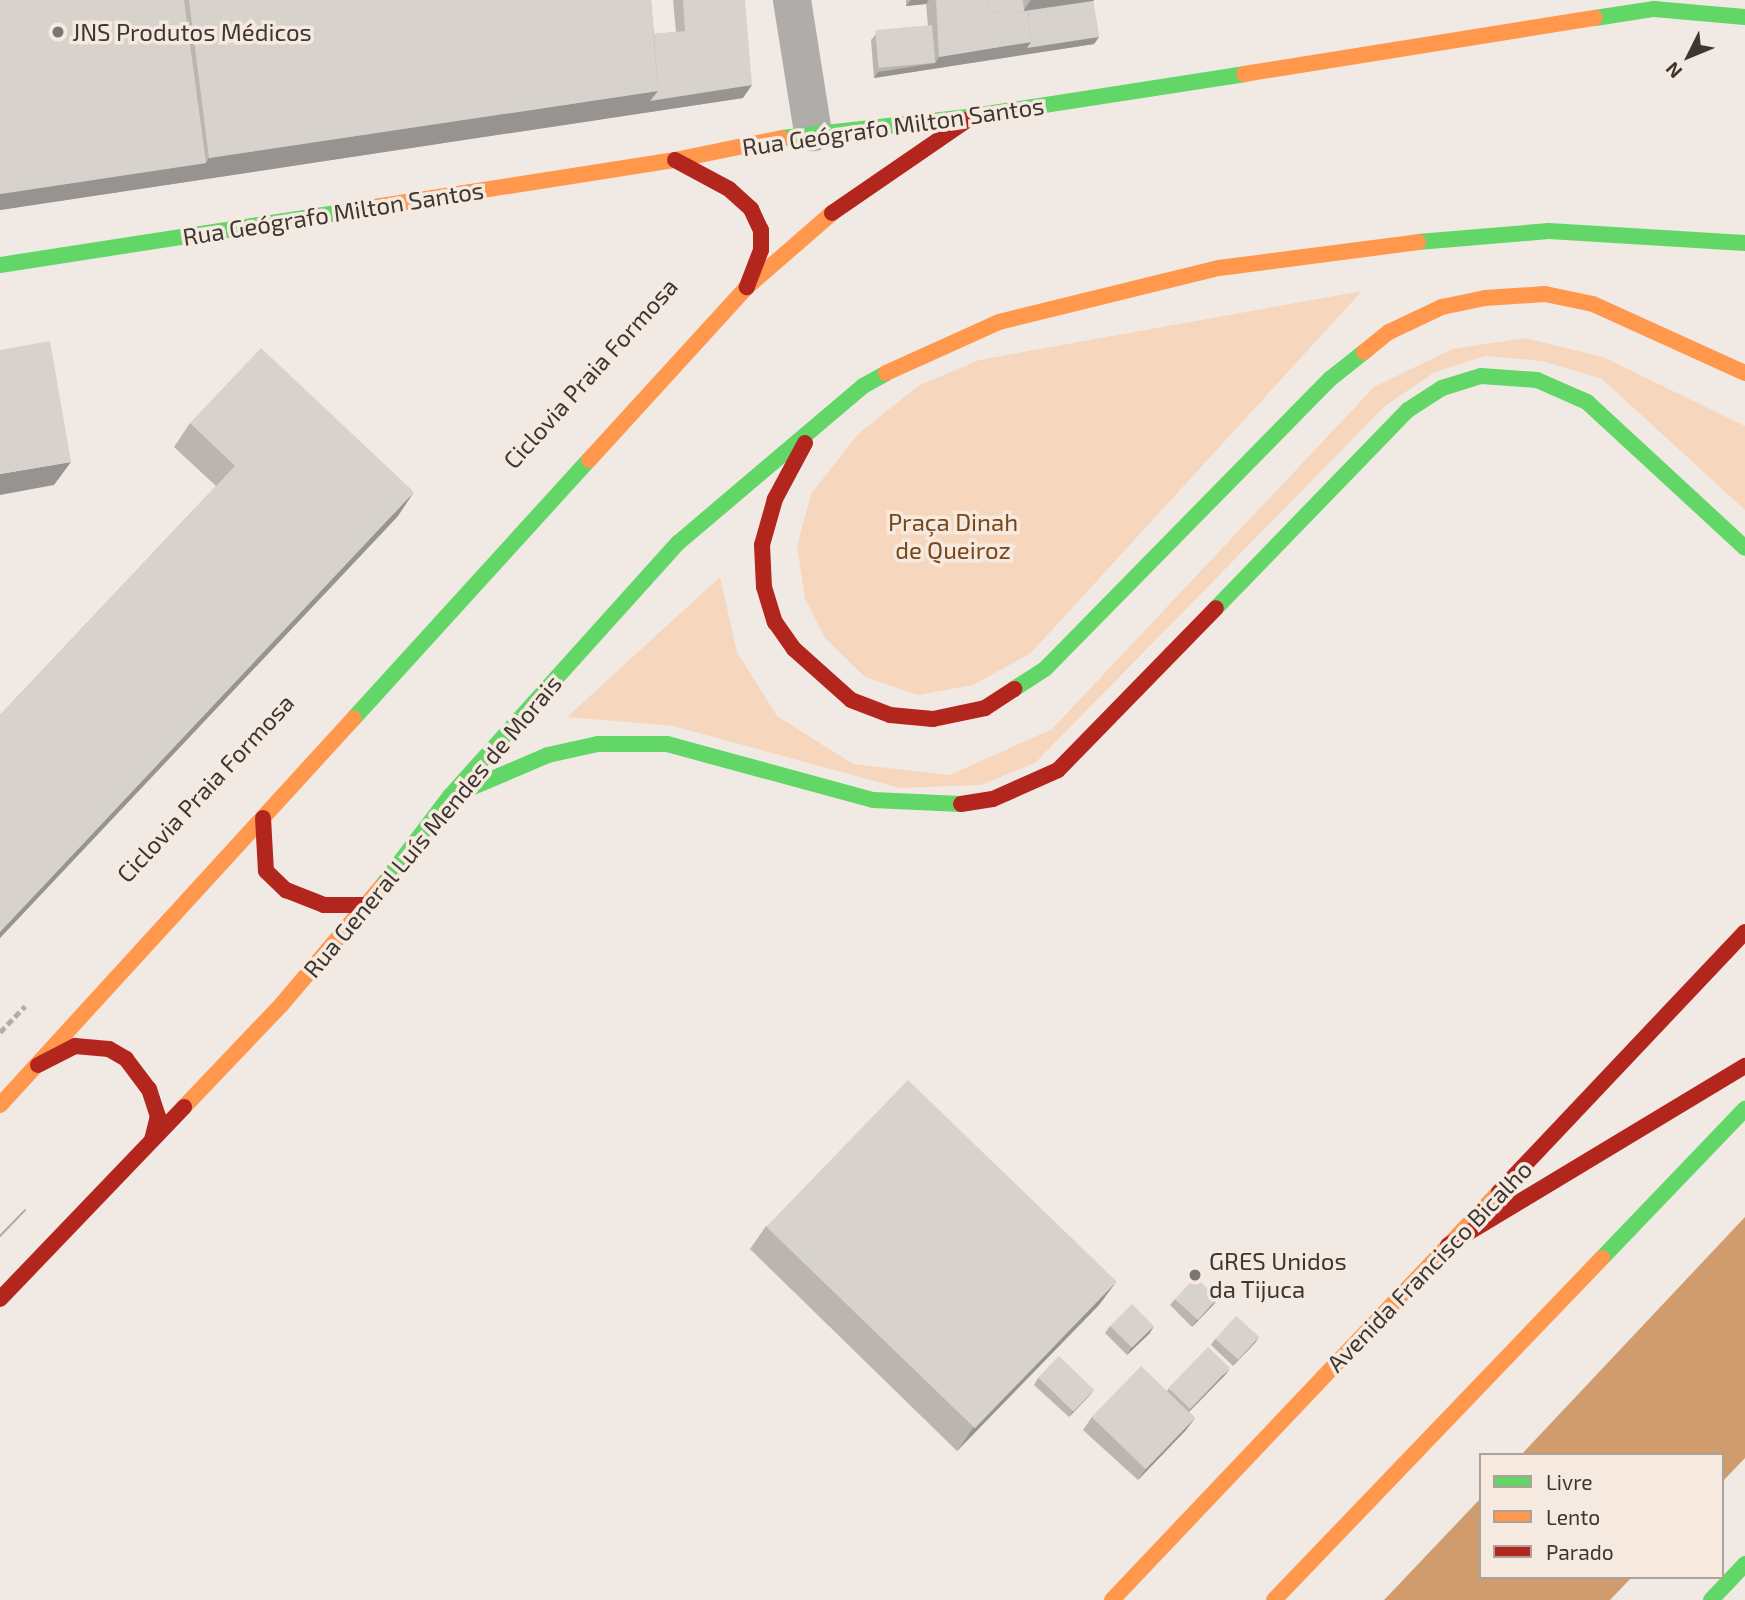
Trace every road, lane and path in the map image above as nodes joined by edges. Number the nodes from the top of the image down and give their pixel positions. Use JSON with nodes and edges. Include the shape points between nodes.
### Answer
{"nodes":[{"id":1,"x":792,"y":0,"type":"edge"},
{"id":2,"x":1745,"y":17,"type":"edge"},
{"id":3,"x":974,"y":116,"type":"junction"},
{"id":4,"x":813,"y":132,"type":"junction"},
{"id":5,"x":675,"y":160,"type":"junction"},
{"id":6,"x":1745,"y":243,"type":"edge"},
{"id":7,"x":0,"y":265,"type":"edge"},
{"id":8,"x":747,"y":288,"type":"junction"},
{"id":9,"x":1745,"y":373,"type":"edge"},
{"id":10,"x":814,"y":428,"type":"junction"},
{"id":11,"x":1745,"y":548,"type":"edge"},
{"id":12,"x":450,"y":796,"type":"junction"},
{"id":13,"x":263,"y":818,"type":"junction"},
{"id":14,"x":367,"y":905,"type":"junction"},
{"id":15,"x":1745,"y":932,"type":"edge"},
{"id":16,"x":29,"y":1002,"type":"dead end"},
{"id":17,"x":0,"y":1032,"type":"edge"},
{"id":18,"x":38,"y":1065,"type":"junction"},
{"id":19,"x":1745,"y":1066,"type":"edge"},
{"id":20,"x":0,"y":1105,"type":"edge"},
{"id":21,"x":1745,"y":1109,"type":"edge"},
{"id":22,"x":152,"y":1140,"type":"junction"},
{"id":23,"x":1448,"y":1245,"type":"junction"},
{"id":24,"x":0,"y":1299,"type":"edge"},
{"id":25,"x":1745,"y":1564,"type":"edge"},
{"id":26,"x":1745,"y":1576,"type":"edge"},
{"id":27,"x":1112,"y":1600,"type":"edge"},
{"id":28,"x":1274,"y":1600,"type":"edge"},
{"id":29,"x":1712,"y":1600,"type":"edge"}],
"edges":[{"from":1,"to":4,"type":"street"},
{"from":2,"to":3,"type":"main road","name":"Rua Geógrafo Milton Santos","via":[[1654,9]]},
{"from":3,"to":4,"type":"main road","name":"Rua Geógrafo Milton Santos"},
{"from":3,"to":8,"type":"main road","via":[[855,194]]},
{"from":4,"to":5,"type":"main road","name":"Rua Geógrafo Milton Santos"},
{"from":5,"to":7,"type":"main road","name":"Rua Geógrafo Milton Santos"},
{"from":5,"to":8,"type":"main road","via":[[729,189],[751,209],[761,230],[761,250]]},
{"from":6,"to":10,"type":"main road","name":"Rua General Luís Mendes de Morais","via":[[1549,231],[1378,245],[1219,268],[999,322],[919,355],[863,387]]},
{"from":8,"to":13,"type":"main road"},
{"from":9,"to":10,"type":"main road","via":[[1593,304],[1557,296],[1485,298],[1443,307],[1389,332],[1330,379],[1045,669],[985,708],[933,719],[890,715],[851,700],[794,649],[775,622],[764,587],[762,545],[775,499]]},
{"from":10,"to":12,"type":"main road","name":"Rua General Luís Mendes de Morais","via":[[678,543]]},
{"from":11,"to":12,"type":"main road","via":[[1587,402],[1537,380],[1481,376],[1442,388],[1408,410],[1058,770],[993,799],[945,806],[873,800],[667,744],[598,744],[548,755]]},
{"from":12,"to":14,"type":"main road","name":"Rua General Luís Mendes de Morais"},
{"from":13,"to":14,"type":"main road","via":[[266,871],[286,890],[324,905]]},
{"from":13,"to":18,"type":"main road"},
{"from":14,"to":22,"type":"main road","name":"Rua General Luís Mendes de Morais","via":[[282,1004]]},
{"from":15,"to":23,"type":"main road","name":"Avenida Francisco Bicalho"},
{"from":16,"to":17,"type":"path"},
{"from":18,"to":20,"type":"main road"},
{"from":18,"to":22,"type":"main road","via":[[75,1046],[109,1049],[126,1059],[149,1089],[158,1116]]},
{"from":19,"to":23,"type":"main road"},
{"from":21,"to":28,"type":"main road"},
{"from":22,"to":24,"type":"main road","name":"Rua General Luís Mendes de Morais"},
{"from":23,"to":27,"type":"main road","name":"Avenida Francisco Bicalho"},
{"from":25,"to":29,"type":"main road"},
{"from":26,"to":29,"type":"main road"}]}
